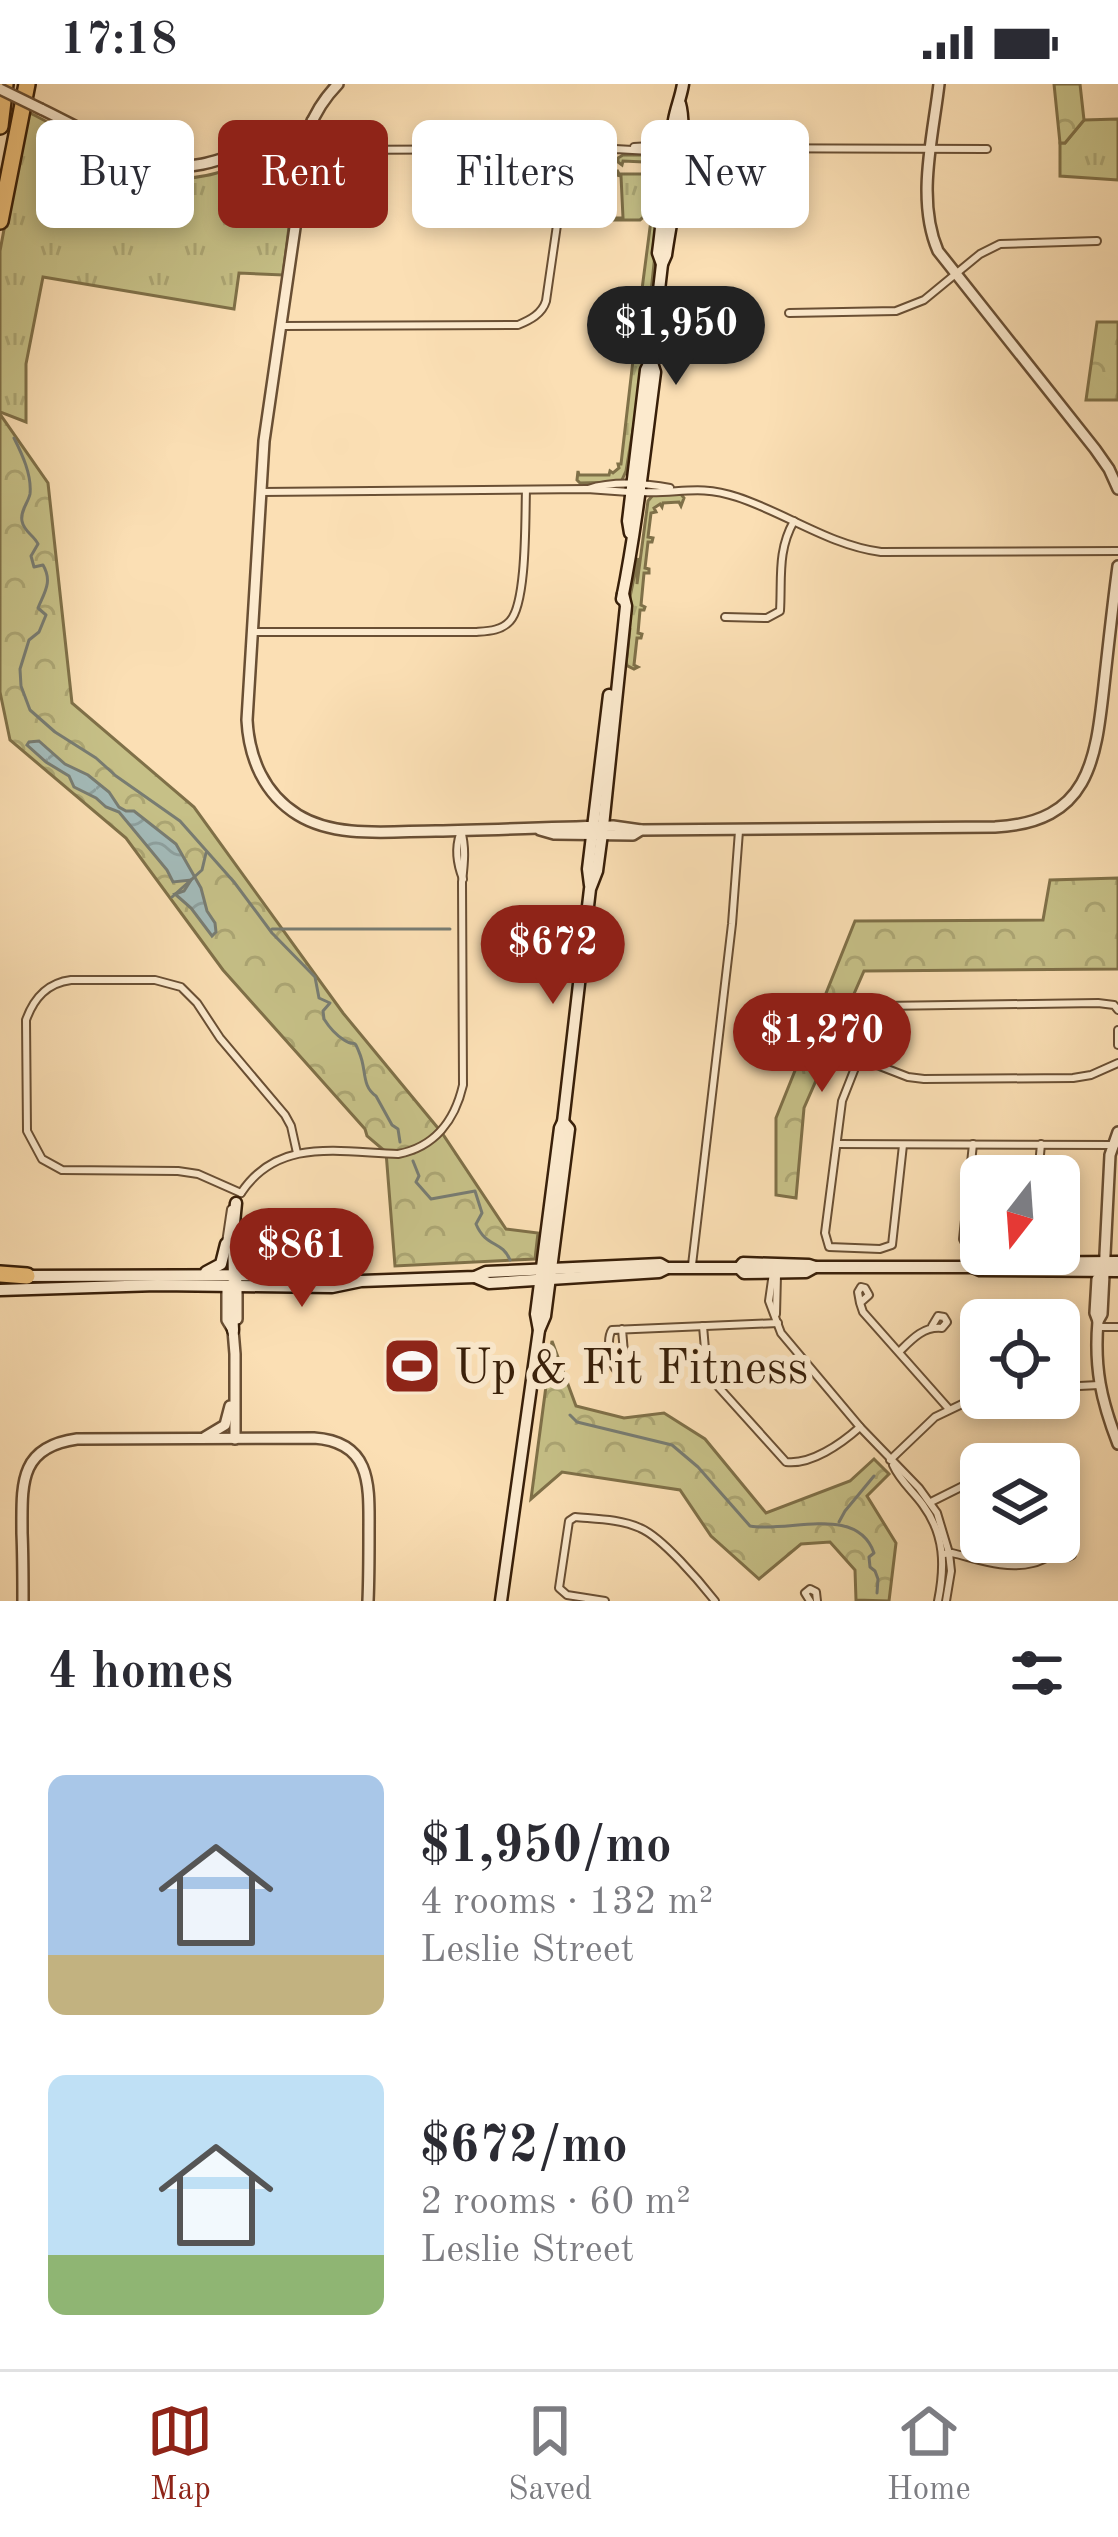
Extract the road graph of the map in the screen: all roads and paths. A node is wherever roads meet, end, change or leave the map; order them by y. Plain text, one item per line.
1 (27, 84) edge
2 (338, 84) edge
3 (682, 84) edge
4 (939, 84) edge
5 (2, 87) edge
6 (313, 120) edge
7 (674, 120) edge
8 (0, 126) edge
9 (809, 148) edge
10 (932, 149) junction
11 (987, 149) dead end
12 (218, 162) edge
13 (0, 221) edge
14 (294, 228) edge
15 (557, 228) edge
16 (662, 228) edge
17 (1097, 241) dead end
18 (955, 274) junction
19 (789, 313) dead end
20 (280, 326) junction
21 (637, 489) junction
22 (1118, 489) edge
23 (526, 490) junction
24 (261, 492) junction
25 (794, 521) junction
26 (1118, 550) edge
27 (1118, 566) edge
28 (724, 616) dead end
29 (253, 632) junction
30 (738, 828) junction
31 (461, 830) junction
32 (598, 830) junction
33 (1118, 1010) edge
34 (1118, 1030) edge
35 (1118, 1045) edge
36 (860, 1058) junction
37 (1118, 1063) edge
38 (1118, 1132) edge
39 (836, 1144) junction
40 (973, 1144) junction
41 (1041, 1144) junction
42 (903, 1145) junction
43 (1115, 1145) edge
44 (298, 1153) junction
45 (972, 1155) edge
46 (1040, 1155) edge
47 (238, 1198) junction
48 (226, 1244) junction
49 (1107, 1267) edge
50 (774, 1268) junction
51 (692, 1269) junction
52 (545, 1273) junction
53 (0, 1276) edge
54 (27, 1276) joint
55 (184, 1276) junction
56 (361, 1281) junction
57 (233, 1282) junction
58 (0, 1290) edge
59 (860, 1303) dead end
60 (777, 1319) junction
61 (1098, 1324) junction
62 (703, 1326) junction
63 (932, 1326) dead end
64 (1118, 1327) edge
65 (233, 1330) joint
66 (622, 1330) junction
67 (900, 1351) junction
68 (235, 1383) junction
69 (1099, 1385) junction
70 (1080, 1386) edge
71 (960, 1403) edge
72 (948, 1408) junction
73 (235, 1411) junction
74 (860, 1427) junction
75 (202, 1438) junction
76 (235, 1438) junction
77 (266, 1438) junction
78 (1118, 1441) edge
79 (891, 1461) junction
80 (960, 1488) edge
81 (927, 1505) junction
82 (946, 1554) junction
83 (960, 1557) edge
84 (993, 1563) edge
85 (1032, 1563) edge
86 (23, 1601) edge
87 (368, 1601) edge
88 (501, 1601) edge
89 (605, 1601) edge
90 (716, 1601) edge
91 (942, 1601) edge

1 - 13 highway
2 - 6 street
3 - 7 main road
4 - 10 street
5 - 8 highway
5 - 12 street, bridge
9 - 10 street
10 - 11 street
10 - 18 street
14 - 20 street
15 - 20 street
16 - 21 main road
17 - 18 street
18 - 19 street
18 - 22 street
20 - 24 street
21 - 23 street
21 - 25 street
21 - 32 main road
23 - 24 street
23 - 29 street
24 - 29 street
25 - 26 street
25 - 28 street
27 - 30 street
29 - 31 street
30 - 32 street
30 - 51 street
31 - 32 street
31 - 44 street
32 - 52 main road
33 - 36 street
34 - 35 street
36 - 37 street
36 - 39 street
38 - 43 street
39 - 42 street
39 - 42 street
40 - 41 street
40 - 42 street
40 - 45 street
41 - 43 street
41 - 46 street
43 - 49 street
44 - 47 street
44 - 47 street
47 - 48 street
47 - 57 main road
48 - 55 main road
48 - 57 street
49 - 50 main road
49 - 61 street
50 - 51 main road
50 - 60 street
51 - 52 main road
52 - 56 main road
52 - 88 main road
53 - 54 highway
54 - 55 main road
55 - 57 main road
56 - 57 main road
56 - 57 main road
57 - 58 main road
57 - 65 main road
59 - 67 street
60 - 62 street
60 - 74 street
61 - 64 street
61 - 69 street
62 - 66 street
62 - 74 street
63 - 67 street
65 - 68 street
66 - 66 street
67 - 72 street
68 - 73 street
68 - 75 street
69 - 70 street
69 - 78 street
71 - 72 street
72 - 79 street
73 - 76 street
73 - 77 street
74 - 79 street
75 - 76 street
75 - 86 street
76 - 77 street
77 - 87 street
79 - 81 street
80 - 81 street
81 - 82 street
82 - 83 street
82 - 91 street
84 - 85 street
89 - 90 street

